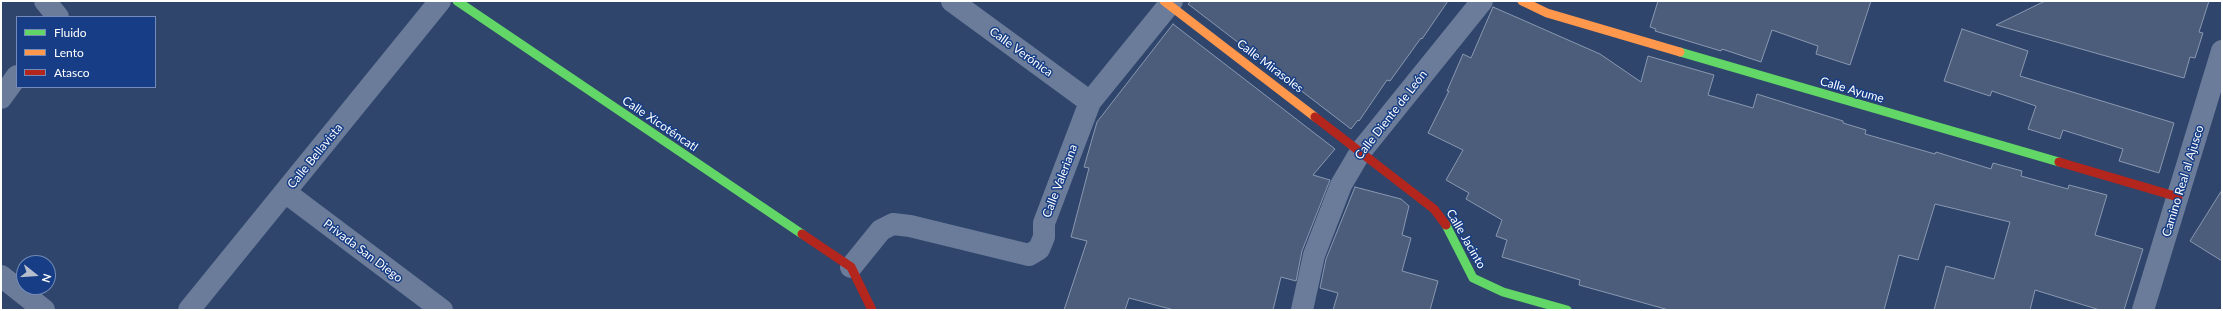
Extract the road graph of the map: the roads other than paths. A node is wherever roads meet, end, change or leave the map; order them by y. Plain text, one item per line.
1 (44, 1) edge
2 (70, 1) edge
3 (440, 1) edge
4 (457, 1) edge
5 (952, 1) edge
6 (1482, 1) edge
7 (1522, 1) edge
8 (1168, 2) edge
9 (57, 16) edge
10 (59, 16) edge
11 (2222, 51) edge
12 (16, 77) edge
13 (1, 98) edge
14 (1090, 102) junction
15 (1361, 151) junction
16 (285, 192) junction
17 (2178, 197) junction
18 (851, 267) junction
19 (1, 276) edge
20 (44, 310) edge
21 (189, 310) edge
22 (442, 310) edge
23 (872, 310) edge
24 (1302, 310) edge
25 (1566, 310) edge
26 (2143, 310) edge

1 - 9 street
2 - 10 street
3 - 16 street, Calle Bellavista
4 - 18 street, Calle Xicoténcatl
5 - 14 street, Calle Verónica
6 - 15 street, Calle Diente de León
7 - 17 street, Calle Ayume
8 - 14 street, Calle Valeriana
8 - 15 street, Calle Mirasoles
11 - 17 street, Camino Real al Ajusco
12 - 13 street
14 - 18 street, Calle Valeriana
15 - 24 street, Calle Diente de León
15 - 25 street, Calle Jacinto
16 - 21 street, Calle Bellavista
16 - 22 street, Privada San Diego
17 - 26 street, Camino Real al Ajusco
18 - 23 street
19 - 20 street

